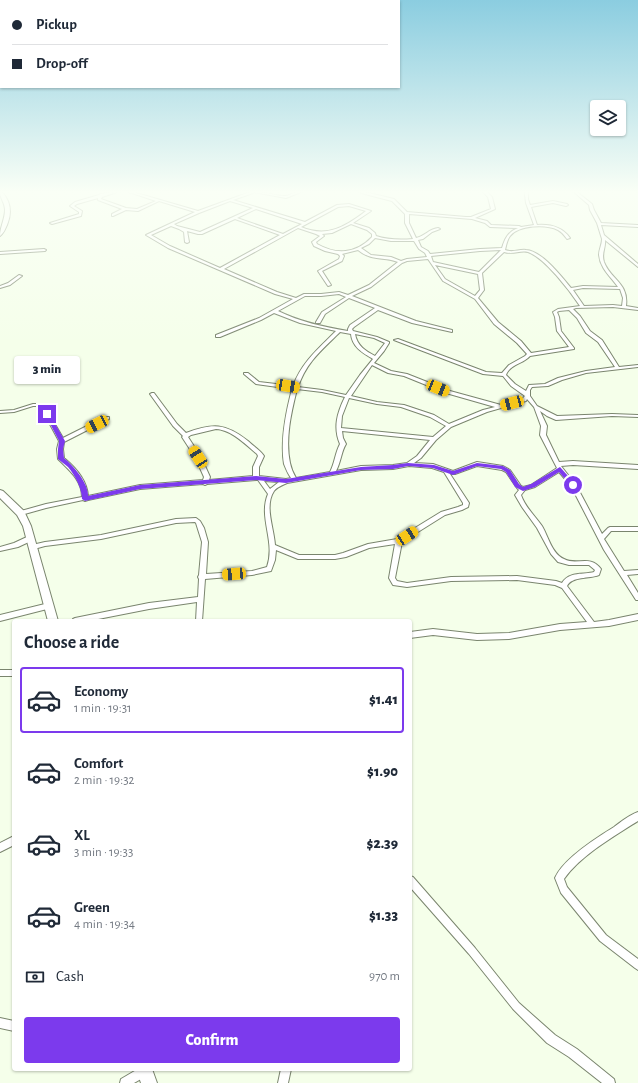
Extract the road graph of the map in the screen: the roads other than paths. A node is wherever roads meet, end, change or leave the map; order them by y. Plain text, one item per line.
1 (160, 243) edge
2 (268, 243) edge
3 (314, 243) edge
4 (368, 243) edge
5 (417, 243) edge
6 (506, 243) edge
7 (604, 243) edge
8 (611, 243) edge
9 (358, 248) junction
10 (44, 250) dead end
11 (504, 250) junction
12 (0, 253) edge
13 (339, 253) junction
14 (429, 257) junction
15 (401, 262) junction
16 (432, 263) junction
17 (638, 266) edge
18 (221, 268) junction
19 (480, 273) junction
20 (20, 276) dead end
21 (329, 285) dead end
22 (0, 287) edge
23 (621, 288) junction
24 (570, 289) junction
25 (350, 296) junction
26 (476, 298) junction
27 (296, 299) junction
28 (583, 307) junction
29 (624, 307) junction
30 (378, 308) junction
31 (570, 309) junction
32 (638, 309) edge
33 (274, 311) junction
34 (318, 322) dead end
35 (339, 331) junction
36 (450, 331) dead end
37 (352, 333) junction
38 (218, 336) dead end
39 (396, 340) dead end
40 (529, 355) junction
41 (375, 358) junction
42 (371, 363) junction
43 (638, 366) edge
44 (618, 369) junction
45 (246, 374) dead end
46 (504, 375) junction
47 (296, 387) junction
48 (152, 394) dead end
49 (348, 396) junction
50 (528, 396) junction
51 (500, 406) junction
52 (536, 407) junction
53 (0, 412) edge
54 (638, 416) edge
55 (107, 418) dead end
56 (556, 418) junction
57 (449, 426) junction
58 (544, 426) junction
59 (339, 429) junction
60 (186, 436) junction
61 (434, 439) junction
62 (62, 441) junction
63 (408, 464) junction
64 (559, 466) junction
65 (638, 467) edge
66 (446, 472) junction
67 (332, 473) junction
68 (258, 478) junction
69 (294, 480) junction
70 (286, 481) junction
71 (205, 482) junction
72 (523, 489) junction
73 (0, 493) edge
74 (270, 493) junction
75 (85, 499) junction
76 (21, 513) junction
77 (638, 529) edge
78 (31, 538) junction
79 (601, 538) junction
80 (399, 541) junction
81 (274, 546) junction
82 (34, 547) junction
83 (0, 548) edge
84 (638, 572) edge
85 (622, 573) junction
86 (202, 576) junction
87 (564, 586) junction
88 (638, 598) edge
89 (200, 599) junction
90 (49, 606) junction
91 (638, 617) edge
92 (0, 618) edge
93 (52, 619) edge
94 (85, 619) edge
95 (199, 619) edge
96 (592, 624) junction
97 (412, 635) edge
98 (0, 673) edge
99 (12, 673) edge
100 (638, 816) edge
101 (12, 841) edge
102 (0, 848) edge
103 (412, 882) edge
104 (638, 965) edge
105 (0, 1023) edge
106 (12, 1026) edge
107 (286, 1071) edge
108 (145, 1074) edge
109 (125, 1083) edge
110 (283, 1083) edge
111 (610, 1083) edge

1 - 18 street
2 - 18 street
3 - 13 street
4 - 9 street
5 - 14 street
6 - 11 street
7 - 23 street
8 - 17 street
9 - 13 street
9 - 15 street
10 - 12 street
11 - 14 street
11 - 19 street
11 - 24 street
13 - 21 street
14 - 15 street
14 - 16 street
15 - 25 street
16 - 19 street
16 - 26 street
18 - 27 street
19 - 26 street
20 - 22 street
23 - 24 street
23 - 29 street
24 - 28 street
25 - 27 street
25 - 30 street
25 - 34 street
26 - 40 street
27 - 33 street
28 - 29 street
28 - 31 street
29 - 32 street
30 - 36 street
30 - 37 street
31 - 40 street
31 - 44 street
33 - 35 street
33 - 38 street
35 - 37 street
35 - 47 street
37 - 41 street
37 - 41 street
39 - 46 street
40 - 46 street
41 - 42 street
42 - 49 street
42 - 51 street
43 - 44 street
44 - 50 street
45 - 47 street
46 - 50 street
47 - 49 street
47 - 69 street
48 - 60 street
49 - 57 street
49 - 59 street
50 - 51 street
50 - 52 street
51 - 57 street
52 - 56 street
52 - 58 street
53 - 62 street
54 - 56 street
55 - 62 street
56 - 58 street
57 - 61 street
58 - 64 street
59 - 61 street
59 - 67 street
60 - 68 street
60 - 71 street
61 - 63 street
62 - 75 street
63 - 66 street
63 - 67 street
64 - 65 street
64 - 72 street
64 - 79 street
66 - 72 street
66 - 80 street
67 - 69 street
68 - 70 street
68 - 71 street
68 - 74 street
69 - 70 street
70 - 74 street
71 - 75 street
72 - 87 street
73 - 76 main road
74 - 81 street
75 - 76 street
76 - 78 main road
77 - 79 street
78 - 82 main road
78 - 83 street
79 - 85 street
80 - 81 street
80 - 87 street
81 - 86 street
82 - 86 street
82 - 90 main road
84 - 85 street
85 - 88 street
86 - 89 street
87 - 96 street
89 - 94 street
89 - 95 street
90 - 92 street
90 - 93 main road
91 - 96 street
96 - 97 street
98 - 99 street
100 - 104 street
101 - 102 street
103 - 111 street
105 - 106 street
107 - 110 street
108 - 109 street

